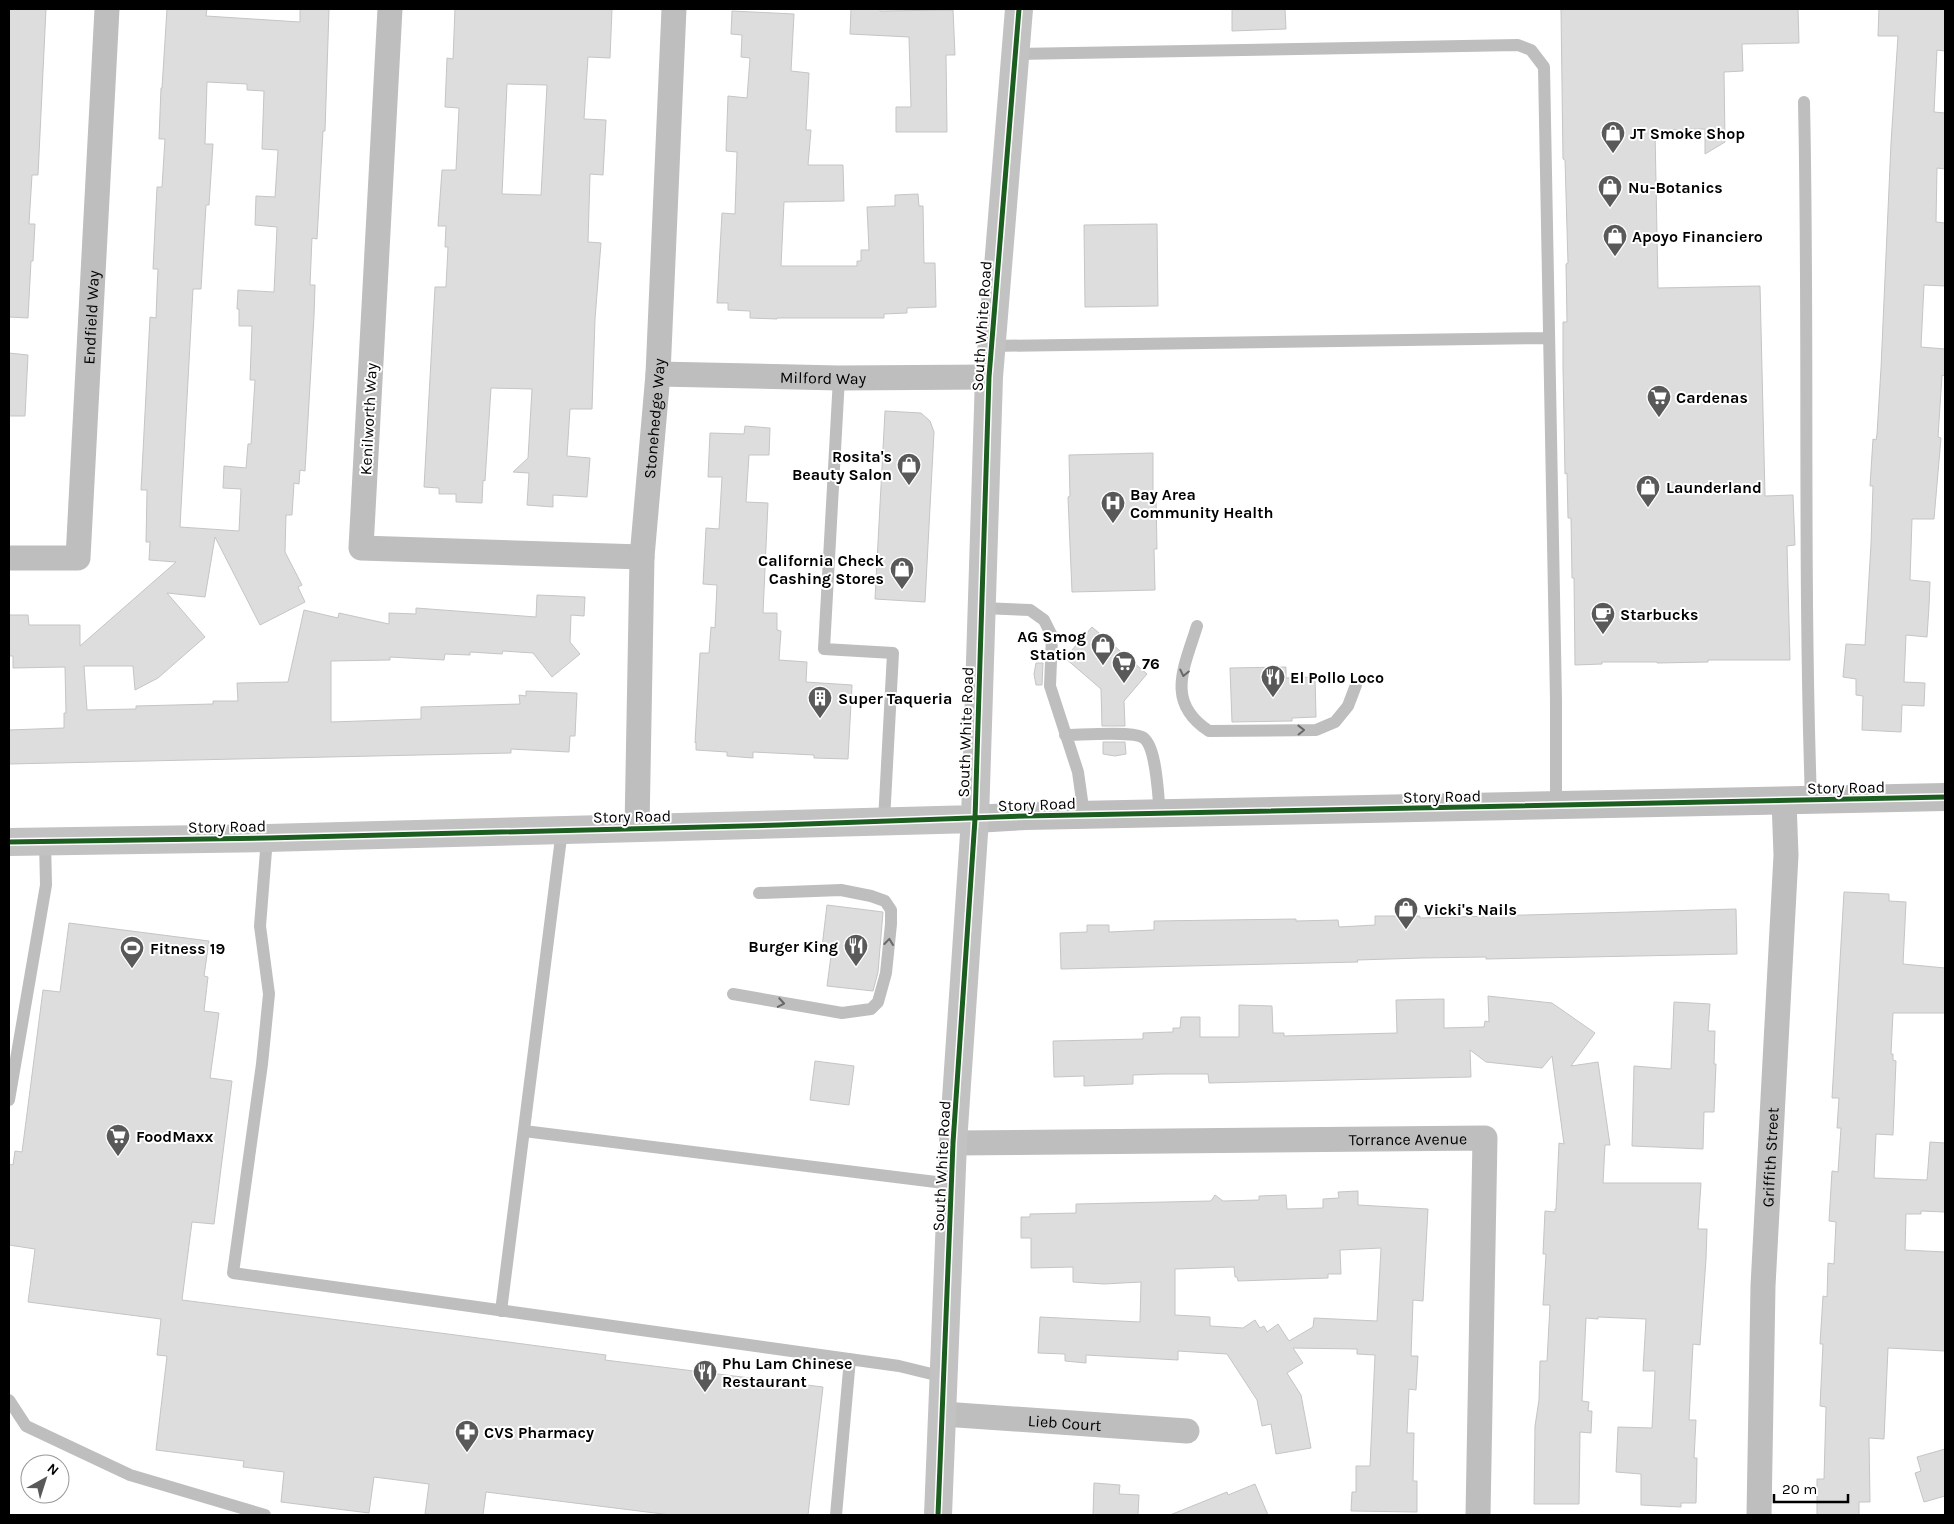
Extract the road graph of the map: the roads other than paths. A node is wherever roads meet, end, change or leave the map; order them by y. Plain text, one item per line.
1 (107, 9) edge
2 (390, 9) edge
3 (674, 9) edge
4 (1019, 9) edge
5 (1015, 54) junction
6 (1804, 102) dead end
7 (1549, 338) junction
8 (991, 346) junction
9 (658, 374) junction
10 (989, 377) junction
11 (839, 378) junction
12 (642, 557) junction
13 (9, 558) edge
14 (982, 608) junction
15 (1197, 626) dead end
16 (1356, 685) dead end
17 (1065, 734) junction
18 (1945, 797) edge
19 (1811, 800) junction
20 (1784, 801) junction
21 (1556, 806) junction
22 (1160, 814) junction
23 (1084, 815) junction
24 (976, 819) junction
25 (884, 821) junction
26 (637, 828) junction
27 (562, 830) junction
28 (267, 838) junction
29 (45, 841) junction
30 (10, 846) edge
31 (759, 893) dead end
32 (733, 994) dead end
33 (9, 1100) edge
34 (524, 1131) junction
35 (953, 1143) junction
36 (952, 1184) junction
37 (501, 1311) junction
38 (850, 1359) junction
39 (944, 1377) junction
40 (9, 1400) edge
41 (943, 1414) junction
42 (1186, 1431) dead end
43 (265, 1515) edge
44 (836, 1515) edge
45 (938, 1515) edge
46 (1478, 1515) edge
47 (1759, 1515) edge

1 - 13 street, Endfield Way
2 - 12 street, Kenilworth Way
3 - 9 street, Stonehedge Way
4 - 5 main road, South White Road
5 - 7 lane
5 - 8 main road, South White Road
6 - 19 lane
7 - 8 lane
7 - 21 lane
8 - 10 main road, South White Road
9 - 11 street, Milford Way
9 - 12 street, Stonehedge Way
10 - 11 street, Milford Way
10 - 14 main road, South White Road
11 - 25 lane
12 - 26 street, Stonehedge Way
14 - 17 lane
14 - 24 main road, South White Road
15 -> 16 lane
17 - 22 lane
17 - 23 lane
18 - 19 street, Story Road
19 - 20 street, Story Road
20 - 21 street, Story Road
20 - 47 street, Griffith Street
21 - 22 street, Story Road
22 - 23 street, Story Road
23 - 24 street, Story Road
24 - 25 main road, Story Road
24 - 35 main road, South White Road
25 - 26 main road, Story Road
26 - 27 main road, Story Road
27 - 28 main road, Story Road
27 - 34 lane
28 - 29 main road, Story Road
28 - 37 lane
29 - 30 main road, Story Road
29 - 33 lane
32 -> 31 lane
34 - 36 lane
34 - 37 lane
35 - 36 main road, South White Road
35 - 46 street, Torrance Avenue
36 - 39 main road, South White Road
37 - 38 lane
38 - 39 lane
38 - 44 lane
39 - 41 main road, South White Road
40 - 43 lane
41 - 42 street, Lieb Court
41 - 45 main road, South White Road

